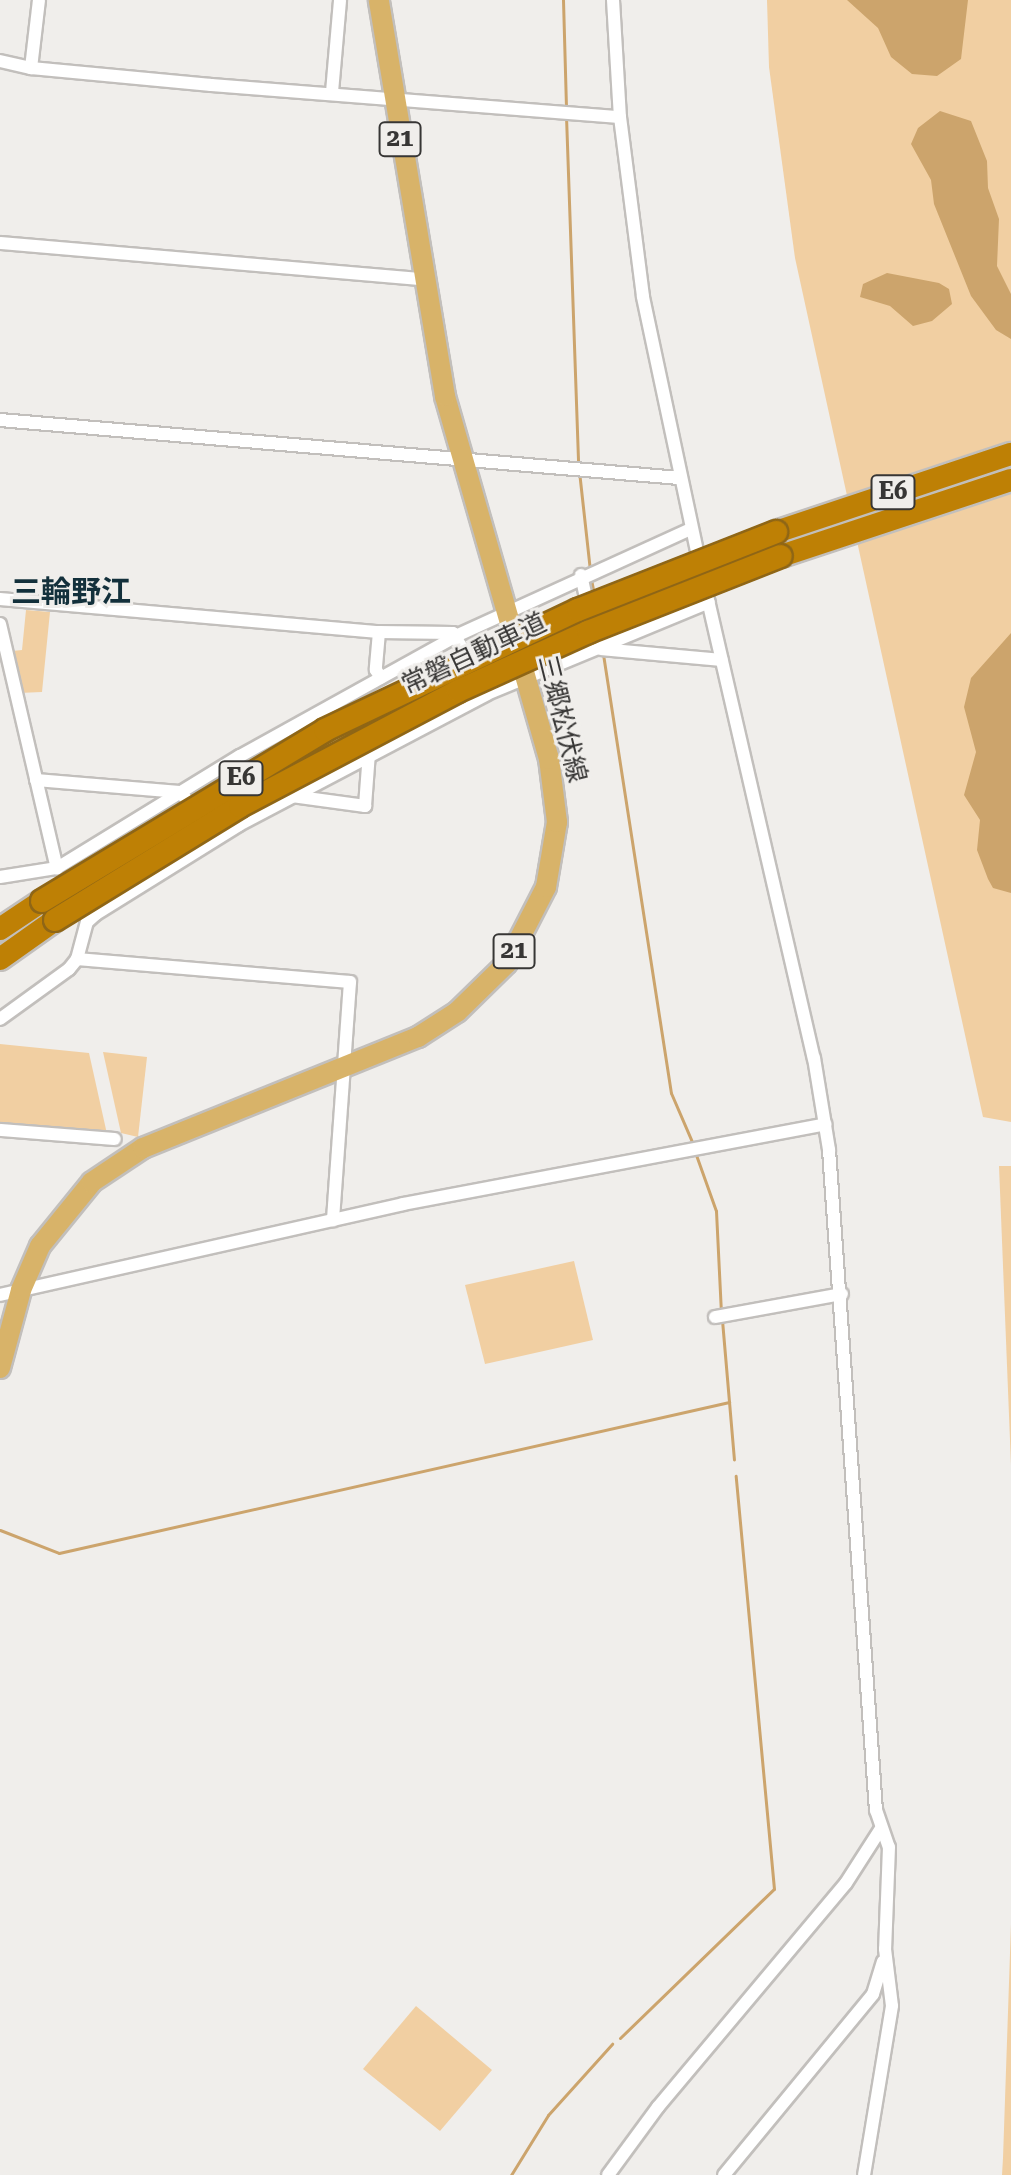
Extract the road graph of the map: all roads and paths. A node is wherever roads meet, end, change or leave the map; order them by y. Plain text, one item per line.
1 (39, 0) edge
2 (340, 0) edge
3 (379, 0) edge
4 (613, 0) edge
5 (0, 61) edge
6 (31, 68) junction
7 (332, 92) junction
8 (395, 99) junction
9 (620, 117) junction
10 (0, 243) edge
11 (422, 279) junction
12 (0, 420) edge
13 (1011, 454) edge
14 (459, 458) junction
15 (679, 478) junction
16 (1011, 480) edge
17 (691, 529) junction
18 (588, 572) junction
19 (0, 599) edge
20 (709, 602) junction
21 (504, 613) junction
22 (0, 624) edge
23 (379, 632) junction
24 (458, 635) junction
25 (601, 648) junction
26 (722, 660) junction
27 (526, 676) junction
28 (381, 678) junction
29 (353, 693) junction
30 (487, 694) junction
31 (374, 750) junction
32 (36, 780) junction
33 (180, 792) junction
34 (292, 796) junction
35 (216, 839) junction
36 (61, 866) junction
37 (0, 877) edge
38 (96, 914) junction
39 (0, 929) edge
40 (0, 959) edge
41 (77, 959) junction
42 (0, 1019) edge
43 (341, 1067) junction
44 (825, 1124) junction
45 (0, 1130) edge
46 (115, 1139) dead end
47 (333, 1220) junction
48 (21, 1290) junction
49 (842, 1294) junction
50 (0, 1295) edge
51 (715, 1317) dead end
52 (0, 1368) edge
53 (880, 1830) junction
54 (885, 1949) junction
55 (608, 2175) edge
56 (724, 2175) edge
57 (864, 2175) edge

1 - 6 street
2 - 7 street
3 - 8 main road, 三郷松伏線 / 21
4 - 9 street
5 - 6 street
6 - 7 street
7 - 8 street
8 - 9 street
8 - 11 main road, 三郷松伏線 / 21
9 - 15 street
10 - 11 street
11 - 14 main road, 三郷松伏線 / 21
12 - 14 street
13 - 39 highway, 常磐自動車道 / E6, bridge
14 - 15 street
14 - 21 main road, 三郷松伏線 / 21
15 - 17 street
16 - 40 highway, 常磐自動車道 / E6, bridge
17 - 18 street
17 - 20 street
18 - 21 street
18 - 25 street
19 - 23 street
20 - 25 street
20 - 26 street
21 - 24 street
21 - 27 main road, 三郷松伏線 / 21
22 - 32 street
23 - 24 street
23 - 28 street
24 - 28 street
24 - 30 street
25 - 26 street
25 - 27 street
26 - 44 street
27 - 30 street
27 - 43 main road, 三郷松伏線 / 21
28 - 29 street
29 - 31 street
29 - 33 street
30 - 31 street
31 - 34 street
31 - 34 street
32 - 33 street
32 - 36 street
33 - 35 street
33 - 36 street
34 - 35 street
35 - 38 street
36 - 37 street
36 - 38 street
38 - 41 street
41 - 42 street
41 - 43 street
43 - 47 street
43 - 48 main road, 三郷松伏線 / 21
44 - 47 street
44 - 49 street
45 - 46 street
47 - 48 street
48 - 50 street
48 - 52 main road, 三郷松伏線 / 21
49 - 51 street
49 - 53 street
53 - 54 street
53 - 55 street
54 - 56 street
54 - 57 street

